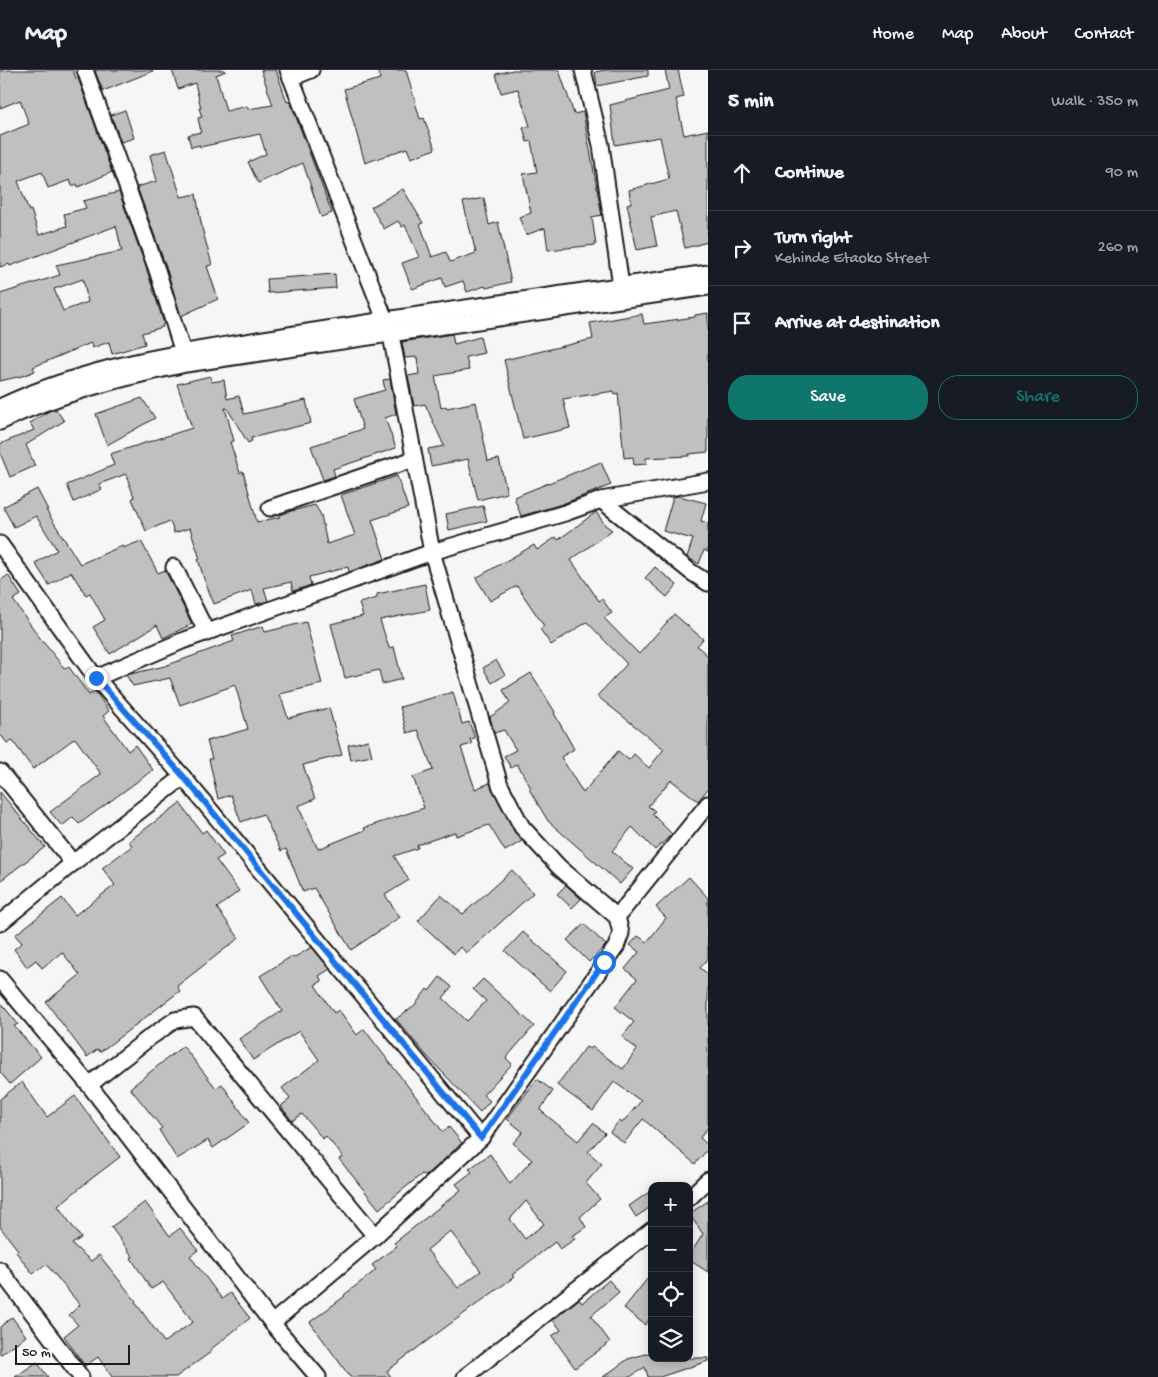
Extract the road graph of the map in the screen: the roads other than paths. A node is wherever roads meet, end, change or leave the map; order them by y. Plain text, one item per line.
1 (85, 70) edge
2 (310, 70) edge
3 (583, 70) edge
4 (289, 74) edge
5 (708, 273) edge
6 (708, 287) edge
7 (621, 293) junction
8 (385, 320) junction
9 (391, 335) junction
10 (185, 358) junction
11 (0, 407) edge
12 (0, 422) edge
13 (414, 459) junction
14 (708, 481) edge
15 (601, 500) junction
16 (270, 508) dead end
17 (0, 544) edge
18 (432, 552) junction
19 (174, 567) dead end
20 (708, 583) edge
21 (207, 632) junction
22 (96, 678) junction
23 (0, 772) edge
24 (184, 777) junction
25 (708, 804) edge
26 (73, 863) junction
27 (618, 917) junction
28 (0, 923) edge
29 (0, 979) edge
30 (90, 1085) junction
31 (481, 1138) junction
32 (708, 1180) edge
33 (693, 1194) edge
34 (648, 1233) edge
35 (375, 1236) junction
36 (0, 1270) edge
37 (272, 1323) junction
38 (81, 1377) edge
39 (318, 1377) edge
40 (465, 1377) edge

1 - 10 street
2 - 4 street
3 - 7 street
4 - 8 street
5 - 7 street
6 - 7 street
7 - 8 street
7 - 9 street
8 - 9 street
8 - 10 street
9 - 10 street
9 - 13 street
10 - 11 street
10 - 12 street
13 - 16 street
13 - 18 street
14 - 15 street
15 - 18 street
15 - 20 street
17 - 22 street
18 - 21 street
18 - 27 street
19 - 21 street
21 - 22 street
22 - 24 street
23 - 26 street
24 - 26 street
24 - 31 street
25 - 27 street
26 - 28 street
27 - 31 street
29 - 30 street
30 - 35 street
30 - 37 street
31 - 35 street
32 - 33 street
34 - 40 street
35 - 37 street
36 - 38 street
37 - 39 street

